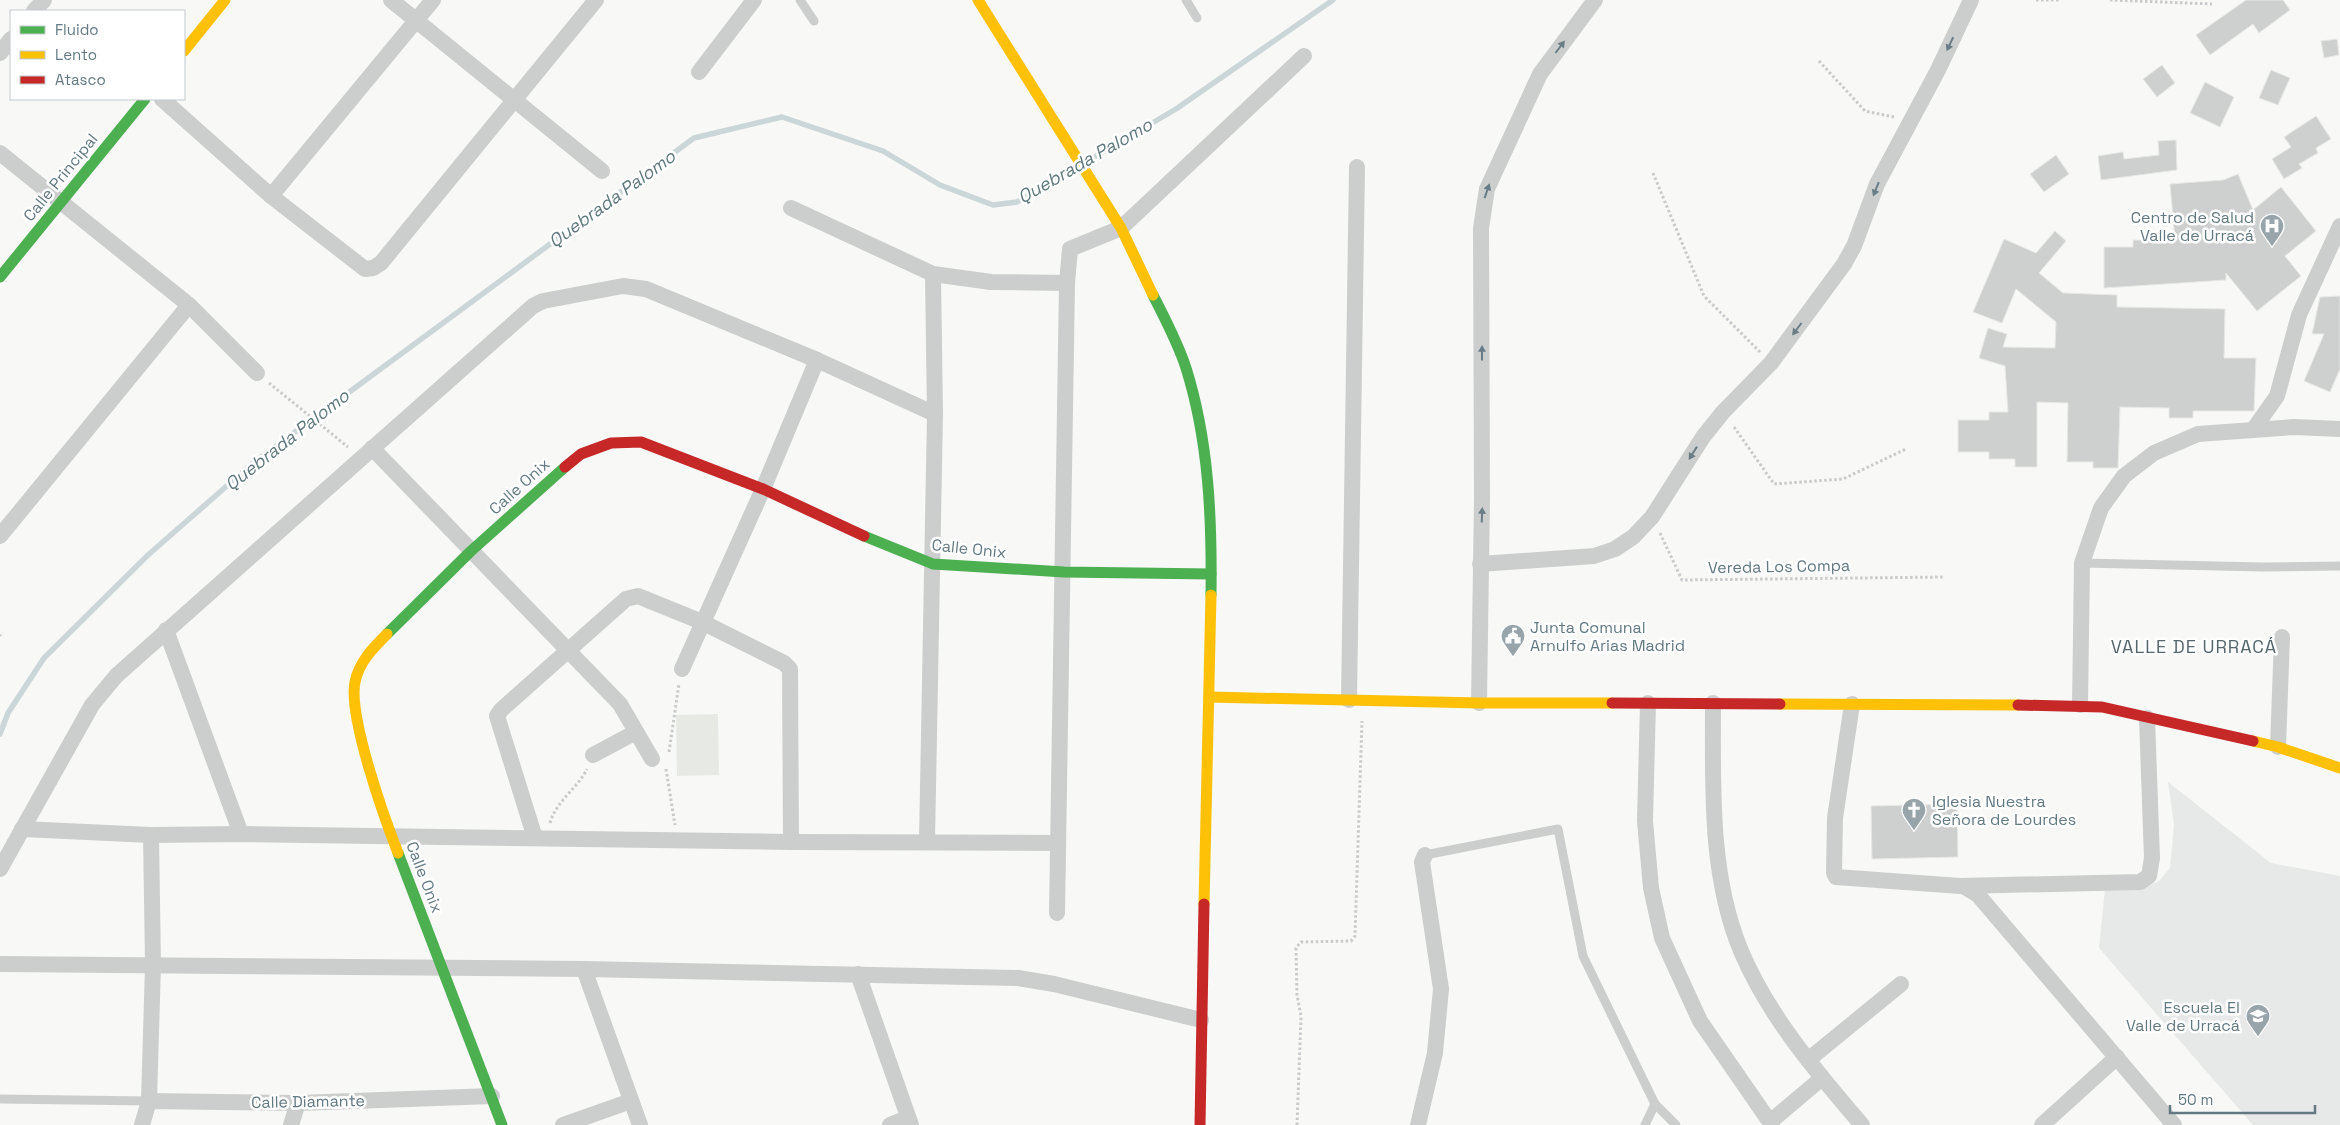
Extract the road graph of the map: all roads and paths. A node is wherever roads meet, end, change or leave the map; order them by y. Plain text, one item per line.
1 (44, 0) edge
2 (225, 0) edge
3 (391, 0) edge
4 (433, 0) edge
5 (596, 0) edge
6 (754, 0) edge
7 (800, 0) edge
8 (978, 0) edge
9 (1186, 0) edge
10 (1595, 0) edge
11 (1971, 0) edge
12 (2036, 0) edge
13 (2061, 0) edge
14 (2110, 0) edge
15 (2212, 4) dead end
16 (35, 10) edge
17 (1197, 18) dead end
18 (814, 21) dead end
19 (416, 22) junction
20 (10, 40) edge
21 (185, 50) edge
22 (0, 53) edge
23 (1304, 56) dead end
24 (1819, 62) dead end
25 (699, 72) dead end
26 (144, 100) edge
27 (163, 100) edge
28 (515, 100) junction
29 (1911, 121) junction
30 (0, 153) edge
31 (1356, 167) dead end
32 (602, 171) dead end
33 (1653, 173) dead end
34 (271, 196) junction
35 (60, 202) junction
36 (791, 208) dead end
37 (2340, 226) edge
38 (1121, 228) junction
39 (933, 274) junction
40 (0, 277) edge
41 (1067, 283) junction
42 (189, 305) junction
43 (817, 360) junction
44 (1771, 363) junction
45 (257, 373) joint
46 (1723, 412) junction
47 (935, 414) junction
48 (2340, 429) edge
49 (2253, 430) junction
50 (1906, 449) dead end
51 (366, 453) junction
52 (763, 489) junction
53 (1652, 517) junction
54 (0, 536) edge
55 (471, 551) junction
56 (2082, 563) junction
57 (933, 564) junction
58 (1480, 564) junction
59 (2340, 566) edge
60 (1064, 572) junction
61 (1211, 574) junction
62 (1945, 577) dead end
63 (702, 622) junction
64 (166, 630) junction
65 (2282, 637) dead end
66 (567, 652) junction
67 (682, 669) joint
68 (1209, 697) junction
69 (1356, 700) junction
70 (1479, 703) junction
71 (1648, 703) junction
72 (1712, 703) junction
73 (1852, 704) junction
74 (2080, 705) junction
75 (2147, 718) junction
76 (636, 732) junction
77 (2278, 747) junction
78 (593, 755) joint
79 (660, 758) junction
80 (2340, 768) edge
81 (22, 829) junction
82 (241, 834) junction
83 (151, 835) junction
84 (392, 835) junction
85 (540, 838) junction
86 (677, 840) junction
87 (927, 841) junction
88 (791, 842) junction
89 (1058, 843) junction
90 (1425, 855) joint
91 (0, 869) edge
92 (1960, 886) junction
93 (1057, 913) dead end
94 (0, 964) edge
95 (152, 965) junction
96 (442, 967) junction
97 (584, 969) junction
98 (858, 974) junction
99 (1902, 984) dead end
100 (1201, 1020) junction
101 (2117, 1058) junction
102 (1808, 1060) junction
103 (1822, 1078) junction
104 (492, 1096) junction
105 (0, 1099) edge
106 (631, 1100) junction
107 (149, 1101) junction
108 (298, 1103) junction
109 (1655, 1104) junction
110 (910, 1121) edge
111 (1771, 1124) edge
112 (142, 1125) edge
113 (291, 1125) edge
114 (502, 1125) edge
115 (563, 1125) edge
116 (640, 1125) edge
117 (890, 1125) edge
118 (1200, 1125) edge
119 (1297, 1125) edge
120 (1418, 1125) edge
121 (1645, 1125) edge
122 (1676, 1125) edge
123 (1862, 1125) edge
124 (2042, 1125) edge
125 (2174, 1125) edge

1 - 16 street
2 - 21 street
3 - 19 street
4 - 19 street
5 - 28 street
6 - 25 street
7 - 18 lane
8 - 38 street
9 - 17 lane
58 -> 10 street
11 -> 29 street
12 - 13 path
14 - 15 path
19 - 28 street
19 - 34 street
20 - 22 street
23 - 38 street
24 - 29 path
26 - 35 street, Calle Principal
27 - 34 street
28 - 32 street
28 - 34 street
29 -> 44 street
30 - 35 street
31 - 69 street
33 - 44 path
35 - 40 street, Calle Principal
35 - 42 street
36 - 39 street
37 - 49 street
38 - 41 street
38 - 61 street
39 - 41 street
39 - 47 street
41 - 60 street
42 - 45 street
42 - 54 street
43 - 47 street
43 - 51 street
43 - 52 street
44 - 46 street
45 - 51 path
46 - 50 path
46 -> 53 street
47 - 57 street
48 - 49 street
49 - 56 street
51 - 55 street
51 - 64 street
52 - 55 street, Calle Onix
52 - 57 street, Calle Onix
52 - 63 street
53 - 58 street
53 - 62 path, Vereda Los Compa
55 - 66 street
55 - 84 street, Calle Onix
56 - 59 lane
56 - 74 street
57 - 60 street, Calle Onix
57 - 87 street
58 - 70 street
60 - 61 street, Calle Onix
60 - 89 street
61 - 68 street
63 - 66 street
63 - 67 street
63 - 88 street
64 - 81 street
64 - 82 street
65 - 77 street
66 - 76 street
66 - 85 street
67 - 79 path
68 - 69 street
68 - 100 street
69 - 70 street
69 - 119 path
70 - 71 street
71 - 72 street
71 - 111 street
72 - 73 street
72 - 102 street
73 - 74 street
73 - 92 street
74 - 75 street
75 - 77 street
75 - 92 street
76 - 78 street
76 - 79 street
77 - 80 street
78 - 85 path
79 - 86 path
81 - 83 street
81 - 91 street
82 - 83 street
82 - 84 street
83 - 95 street
84 - 85 street
84 - 96 street, Calle Onix
85 - 86 street
86 - 88 street
87 - 88 street
87 - 89 street
89 - 93 street
90 - 109 lane
90 - 120 street
92 - 101 street
94 - 95 street
95 - 96 street
95 - 107 street
96 - 97 street
96 - 104 street, Calle Onix
97 - 98 street
97 - 106 street
98 - 100 street
98 - 110 street
99 - 102 street
100 - 118 street
101 - 124 street
101 - 125 street
102 - 103 street
103 - 111 street
103 - 123 street
104 - 108 street, Calle Diamante
104 - 114 street, Calle Onix
105 - 107 lane
106 - 115 street
106 - 116 street
107 - 108 street, Calle Diamante
107 - 112 street
108 - 113 street
109 - 121 lane
109 - 122 lane
110 - 117 street

